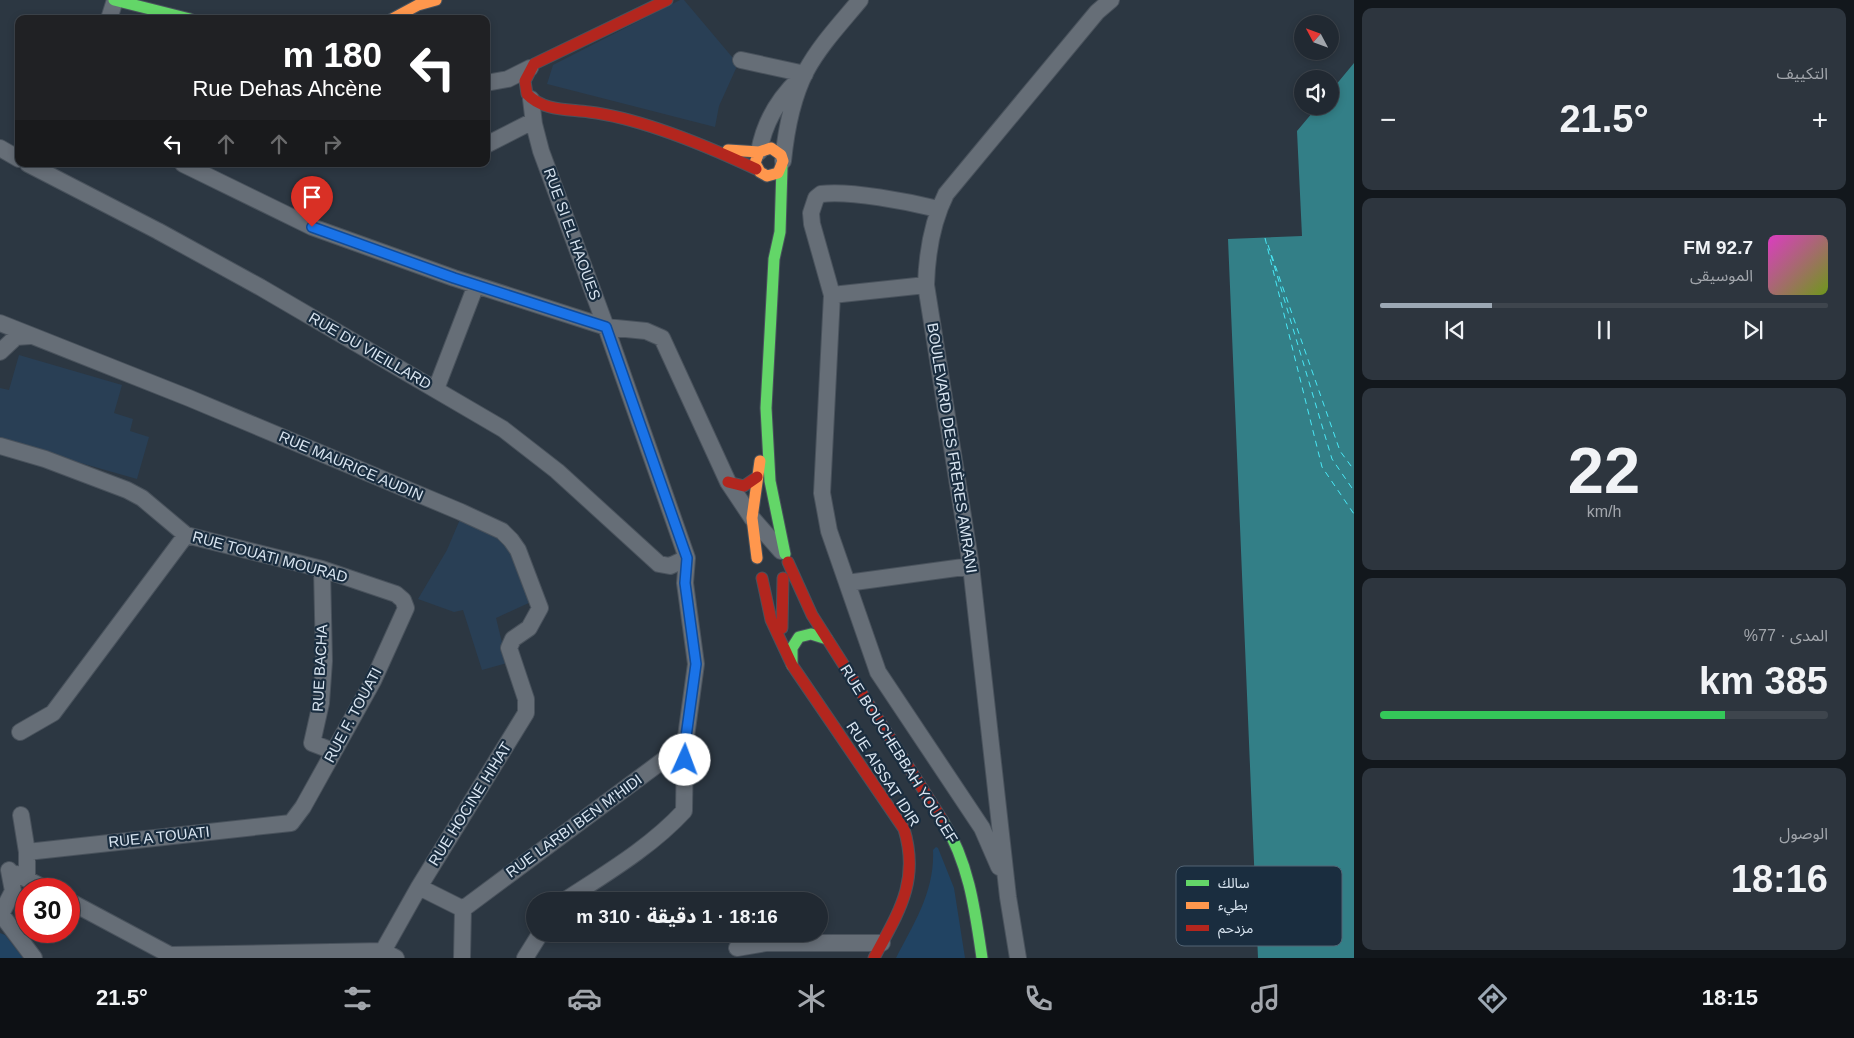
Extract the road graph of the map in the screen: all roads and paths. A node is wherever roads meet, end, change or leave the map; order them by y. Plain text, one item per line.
1 (115, 0) edge
2 (436, 0) edge
3 (667, 0) edge
4 (860, 0) edge
5 (1111, 0) edge
6 (110, 15) edge
7 (174, 15) edge
8 (399, 15) edge
9 (741, 60) dead end
10 (530, 68) junction
11 (805, 74) junction
12 (490, 83) edge
13 (531, 99) junction
14 (533, 120) junction
15 (765, 127) junction
16 (490, 142) edge
17 (0, 148) edge
18 (725, 150) junction
19 (759, 152) junction
20 (15, 157) edge
21 (782, 164) junction
22 (34, 167) edge
23 (189, 167) edge
24 (759, 172) junction
25 (768, 186) dead end
26 (938, 209) junction
27 (768, 231) dead end
28 (774, 258) junction
29 (476, 285) junction
30 (926, 285) junction
31 (832, 295) junction
32 (0, 323) edge
33 (606, 327) junction
34 (30, 336) junction
35 (0, 352) edge
36 (436, 389) junction
37 (765, 438) junction
38 (0, 446) edge
39 (757, 477) junction
40 (728, 482) junction
41 (752, 518) junction
42 (186, 535) junction
43 (785, 556) junction
44 (687, 558) junction
45 (757, 558) junction
46 (971, 566) junction
47 (322, 570) junction
48 (783, 578) junction
49 (764, 580) junction
50 (847, 583) junction
51 (781, 593) junction
52 (406, 604) joint
53 (812, 615) junction
54 (827, 639) junction
55 (782, 644) junction
56 (792, 665) junction
57 (521, 722) joint
58 (20, 732) dead end
59 (685, 744) junction
60 (333, 751) junction
61 (20, 815) dead end
62 (291, 822) joint
63 (27, 852) junction
64 (4, 869) edge
65 (27, 878) joint
66 (419, 887) junction
67 (577, 892) edge
68 (1008, 897) junction
69 (80, 908) edge
70 (463, 908) junction
71 (535, 942) edge
72 (882, 943) junction
73 (736, 948) dead end
74 (390, 954) edge
75 (159, 955) edge
76 (34, 958) edge
77 (462, 958) edge
78 (525, 958) edge
79 (874, 958) edge
80 (982, 958) edge
81 (1018, 958) edge

1 - 6 street
1 - 7 main road
2 - 8 main road
3 - 10 main road
4 - 11 street, RUE BOUCHEBBAH YOUCEF
5 - 26 street, BOULEVARD DES FRÈRES AMRANI
9 - 11 street
10 - 12 street
10 - 13 main road
11 - 15 street, RUE BOUCHEBBAH YOUCEF
11 - 21 street, RUE BOUCHEBBAH YOUCEF
13 - 14 street, RUE SI EL HAOUES
13 - 18 main road
14 - 16 street
14 - 33 street, RUE SI EL HAOUES
15 - 18 street, RUE BOUCHEBBAH YOUCEF
15 - 19 street, RUE BOUCHEBBAH YOUCEF
17 - 20 street
18 - 19 main road
18 - 24 main road
19 - 21 main road
19 - 24 main road
21 - 24 main road
21 - 28 main road, RUE BOUCHEBBAH YOUCEF
22 - 36 street, RUE DU VIEILLARD
23 - 29 street
24 - 25 main road
26 - 30 street, BOULEVARD DES FRÈRES AMRANI
26 - 31 street
27 - 28 main road, RUE BOUCHEBBAH YOUCEF
28 - 37 main road, RUE BOUCHEBBAH YOUCEF
29 - 33 street
29 - 36 street
30 - 31 street
30 - 46 street, BOULEVARD DES FRÈRES AMRANI
31 - 50 street
32 - 34 street
33 - 40 street
33 - 44 street, RUE SI EL HAOUES
34 - 35 street
34 - 57 street, RUE MAURICE AUDIN
36 - 44 street, RUE DU VIEILLARD
37 - 39 main road, RUE BOUCHEBBAH YOUCEF
37 - 43 main road, RUE BOUCHEBBAH YOUCEF
38 - 42 street, RUE TOUATI MOURAD
39 - 40 main road
39 - 41 main road, RUE BOUCHEBBAH YOUCEF
40 - 41 street
41 - 43 street, RUE BOUCHEBBAH YOUCEF
41 - 45 main road, RUE BOUCHEBBAH YOUCEF
42 - 47 street, RUE TOUATI MOURAD
42 - 58 street
43 - 45 main road
43 - 48 main road
43 - 53 main road, RUE BOUCHEBBAH YOUCEF
44 - 59 street, RUE SI EL HAOUES
45 - 49 main road
46 - 50 street
46 - 68 street, BOULEVARD DES FRÈRES AMRANI
47 - 52 street, RUE TOUATI MOURAD
47 - 60 street, RUE BACHA
48 - 49 main road
48 - 51 main road, RUE AISSAT IDIR
49 - 51 main road, RUE BOUCHEBBAH YOUCEF
49 - 55 main road, RUE AISSAT IDIR
50 - 68 street
51 - 53 main road, RUE BOUCHEBBAH YOUCEF
51 - 55 main road, RUE AISSAT IDIR
52 - 60 street, RUE F. TOUATI
53 - 54 main road, RUE BOUCHEBBAH YOUCEF
54 - 56 main road
54 - 80 main road, RUE BOUCHEBBAH YOUCEF
55 - 56 main road, RUE AISSAT IDIR
56 - 72 main road, RUE AISSAT IDIR
57 - 66 street, RUE HOCINE HIHAT
59 - 67 street, RUE SI EL HAOUES
59 - 70 street, RUE LARBI BEN M'HIDI
60 - 62 street, RUE F. TOUATI
61 - 63 street
62 - 63 street, RUE A TOUATI
63 - 65 street
64 - 65 street
64 - 76 street
66 - 70 street
66 - 74 street, RUE HOCINE HIHAT
68 - 81 street, BOULEVARD DES FRÈRES AMRANI
69 - 75 street
70 - 77 street
71 - 78 street
72 - 73 street
72 - 79 main road, RUE AISSAT IDIR
74 - 75 street

